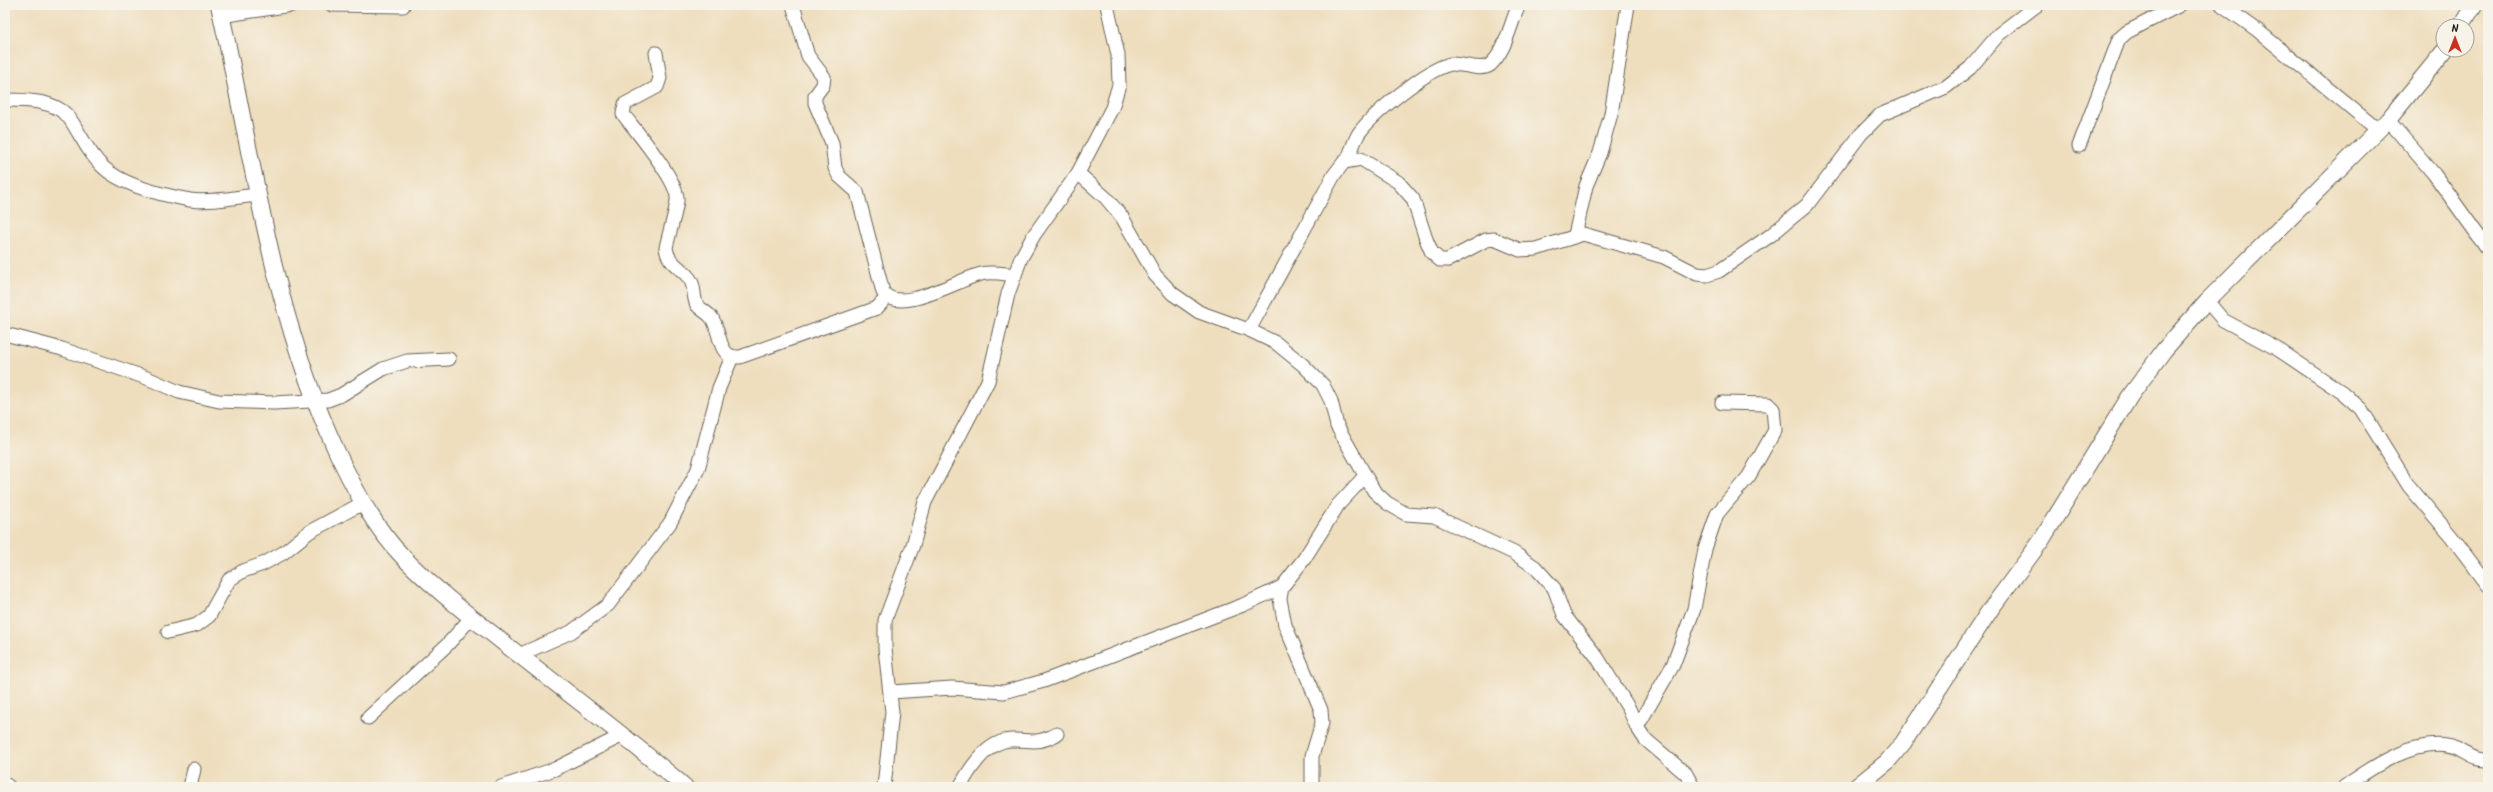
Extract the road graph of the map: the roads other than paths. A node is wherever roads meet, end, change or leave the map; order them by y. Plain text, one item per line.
1 (291, 5) edge
2 (332, 5) edge
3 (793, 5) edge
4 (1106, 5) edge
5 (1519, 5) edge
6 (1628, 5) edge
7 (2037, 5) edge
8 (2180, 5) edge
9 (2222, 5) edge
10 (2474, 5) edge
11 (403, 6) dead end
12 (220, 10) edge
13 (2465, 18) edge
14 (656, 53) dead end
15 (2438, 58) edge
16 (5, 100) edge
17 (2383, 125) junction
18 (2079, 146) dead end
19 (1347, 161) junction
20 (1078, 173) junction
21 (257, 195) junction
22 (1574, 236) junction
23 (2488, 249) edge
24 (1015, 275) junction
25 (886, 297) junction
26 (2207, 301) junction
27 (1248, 330) junction
28 (5, 334) edge
29 (732, 357) junction
30 (449, 359) dead end
31 (314, 400) junction
32 (1722, 403) dead end
33 (1365, 476) junction
34 (363, 503) junction
35 (2488, 585) edge
36 (1282, 587) junction
37 (471, 618) junction
38 (168, 632) dead end
39 (519, 655) junction
40 (891, 692) junction
41 (368, 718) dead end
42 (1637, 727) junction
43 (1057, 734) dead end
44 (621, 736) junction
45 (2488, 760) edge
46 (194, 769) dead end
47 (5, 784) edge
48 (9, 787) edge
49 (190, 787) edge
50 (501, 787) edge
51 (685, 787) edge
52 (884, 787) edge
53 (960, 787) edge
54 (1312, 787) edge
55 (1693, 787) edge
56 (1856, 787) edge
57 (2344, 787) edge

1 - 12 street
2 - 11 street
3 - 25 street
4 - 20 street
5 - 19 street
6 - 22 street
7 - 22 street
8 - 18 street
9 - 17 street
10 - 13 main road
12 - 21 main road
14 - 29 street
15 - 17 main road
16 - 21 street
17 - 23 street
17 - 26 main road
19 - 22 street
19 - 27 street
20 - 24 street
20 - 27 street
21 - 31 main road
24 - 25 street
24 - 40 street
25 - 29 street
26 - 35 street
26 - 56 main road
27 - 33 street
28 - 31 street
29 - 39 street
30 - 31 street
31 - 34 main road
32 - 42 street
33 - 36 street
33 - 42 street
34 - 37 main road
34 - 38 street
36 - 40 street
36 - 54 street
37 - 39 main road
37 - 41 street
39 - 44 main road
40 - 52 street
42 - 55 street
43 - 53 street
44 - 50 street
44 - 51 main road
45 - 57 street
46 - 49 street
47 - 48 street

